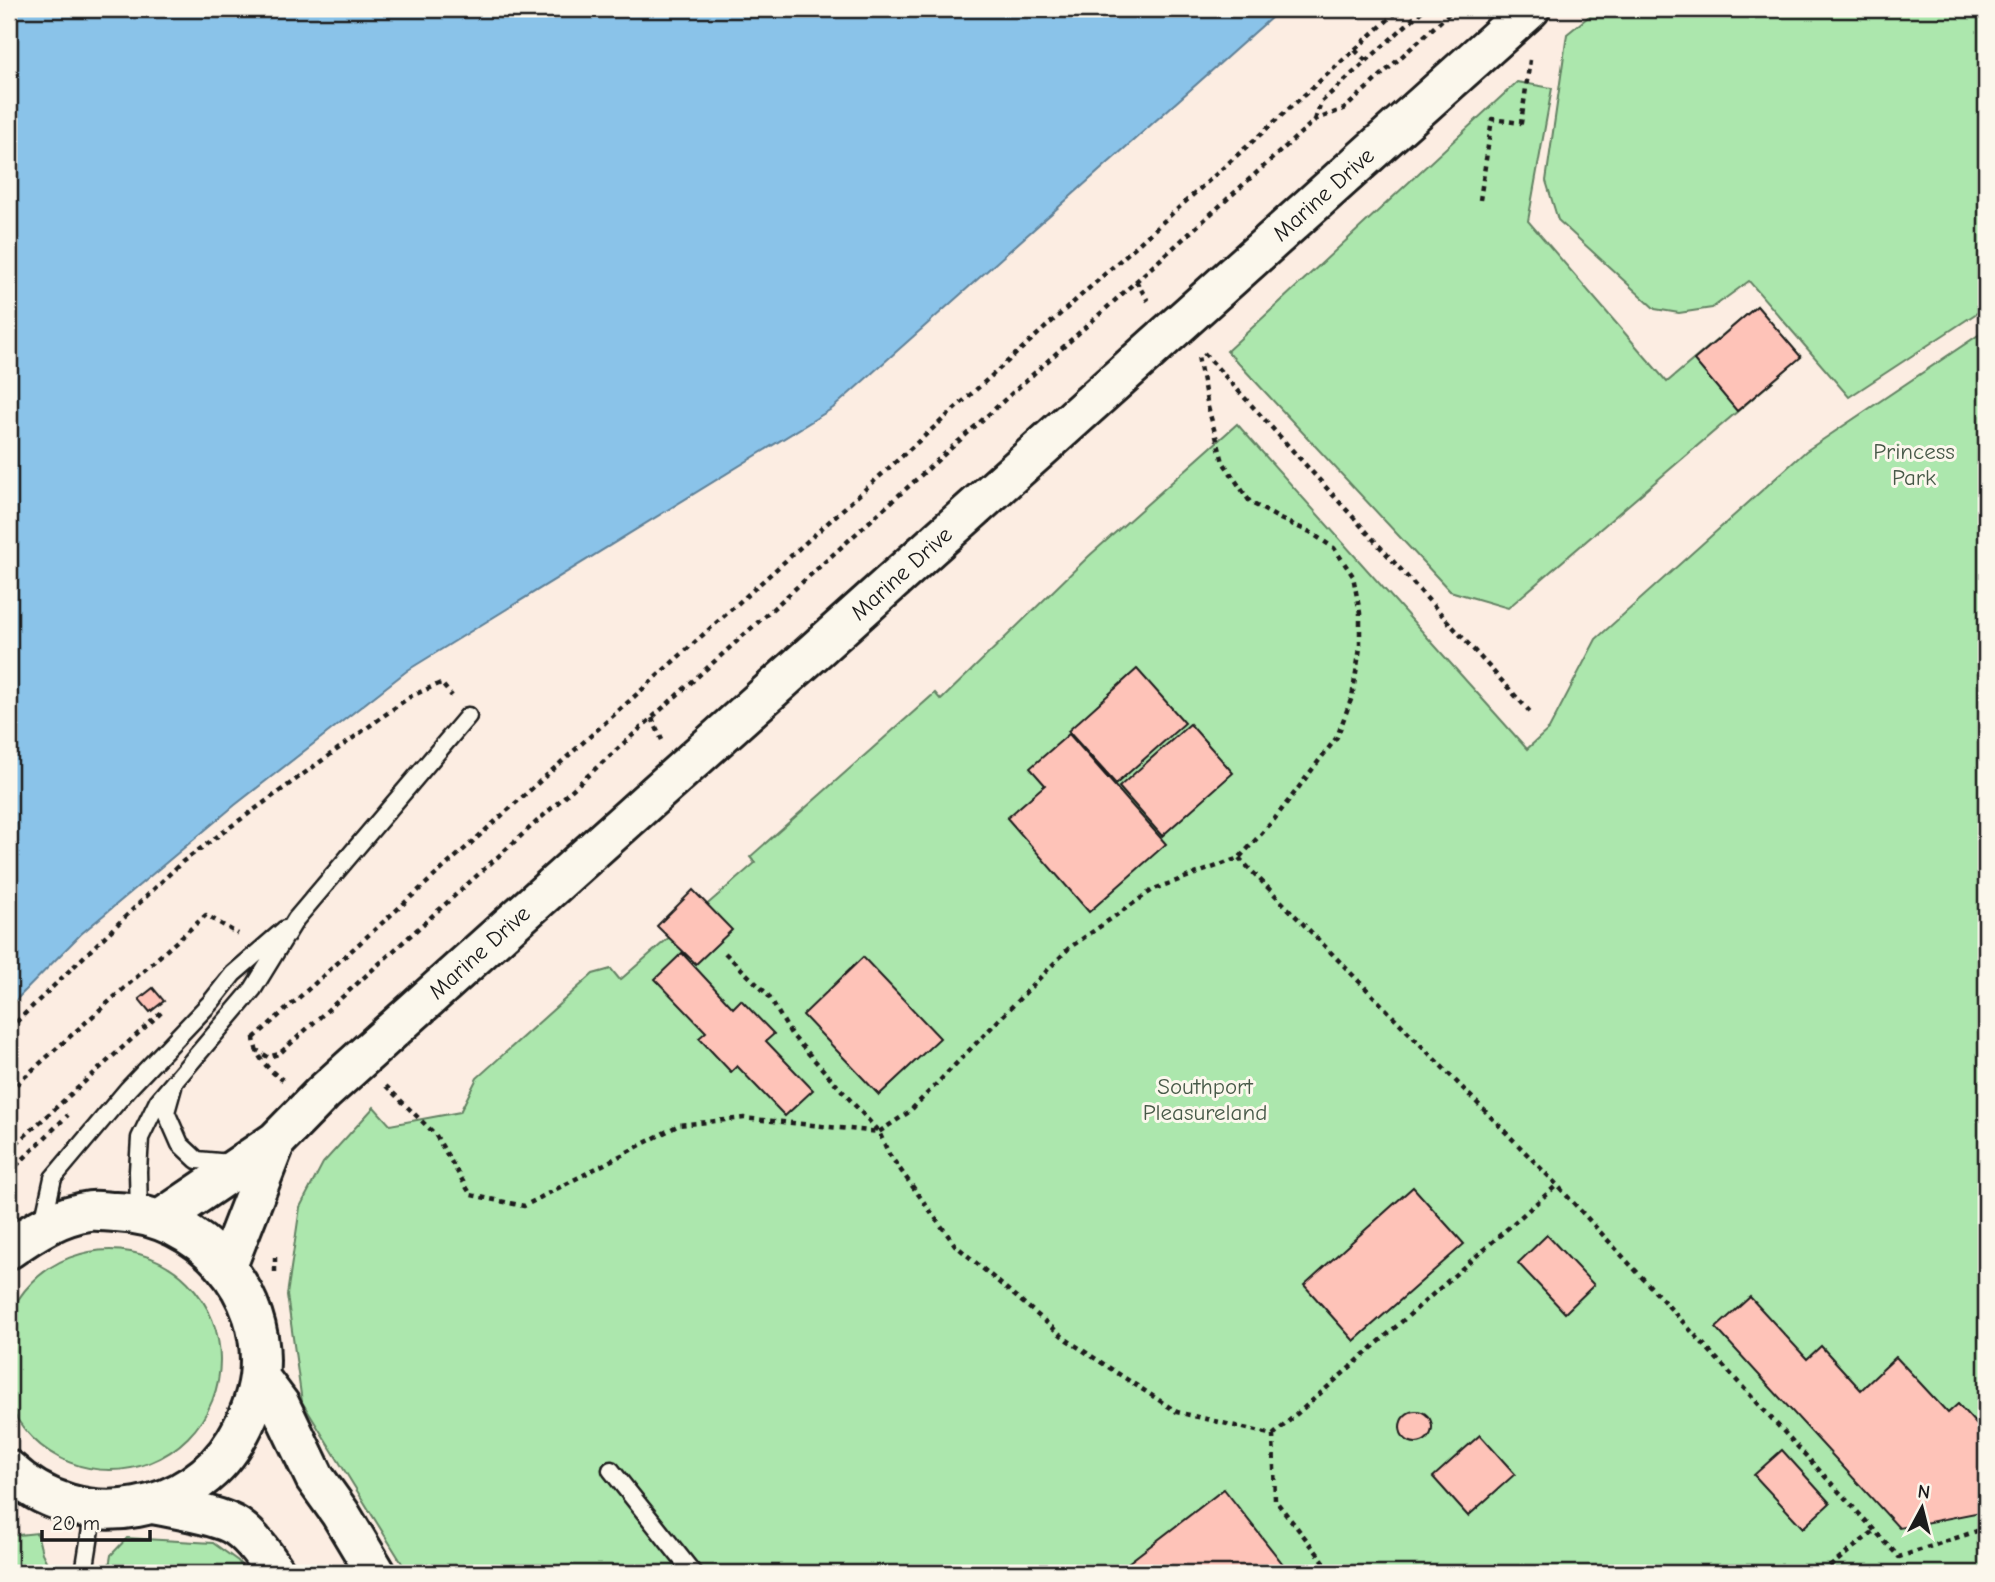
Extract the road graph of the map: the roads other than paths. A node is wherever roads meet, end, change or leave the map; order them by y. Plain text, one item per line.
1 (1530, 9) edge
2 (468, 716) road end
3 (296, 919) junction
4 (174, 1081) junction
5 (276, 1141) junction
6 (243, 1163) junction
7 (150, 1216) junction
8 (42, 1225) junction
9 (9, 1249) edge
10 (227, 1266) junction
11 (259, 1377) junction
12 (9, 1470) edge
13 (611, 1470) dead end
14 (153, 1504) junction
15 (79, 1507) junction
16 (9, 1510) edge
17 (85, 1573) edge
18 (276, 1573) edge
19 (376, 1573) edge
20 (693, 1573) edge

1 - 5 street, Marine Drive
2 - 3 lane
3 - 4 lane
3 - 8 lane
4 - 6 lane
4 - 7 lane
5 - 6 street, Marine Drive
5 - 10 street, Marine Drive
6 - 7 street, Marine Drive
7 - 8 street
7 - 10 street
8 - 9 street
10 - 11 street
11 - 14 street
11 - 19 street
12 - 15 street
13 - 20 lane
14 - 15 street
14 - 18 street
15 - 16 street
15 - 17 lane

